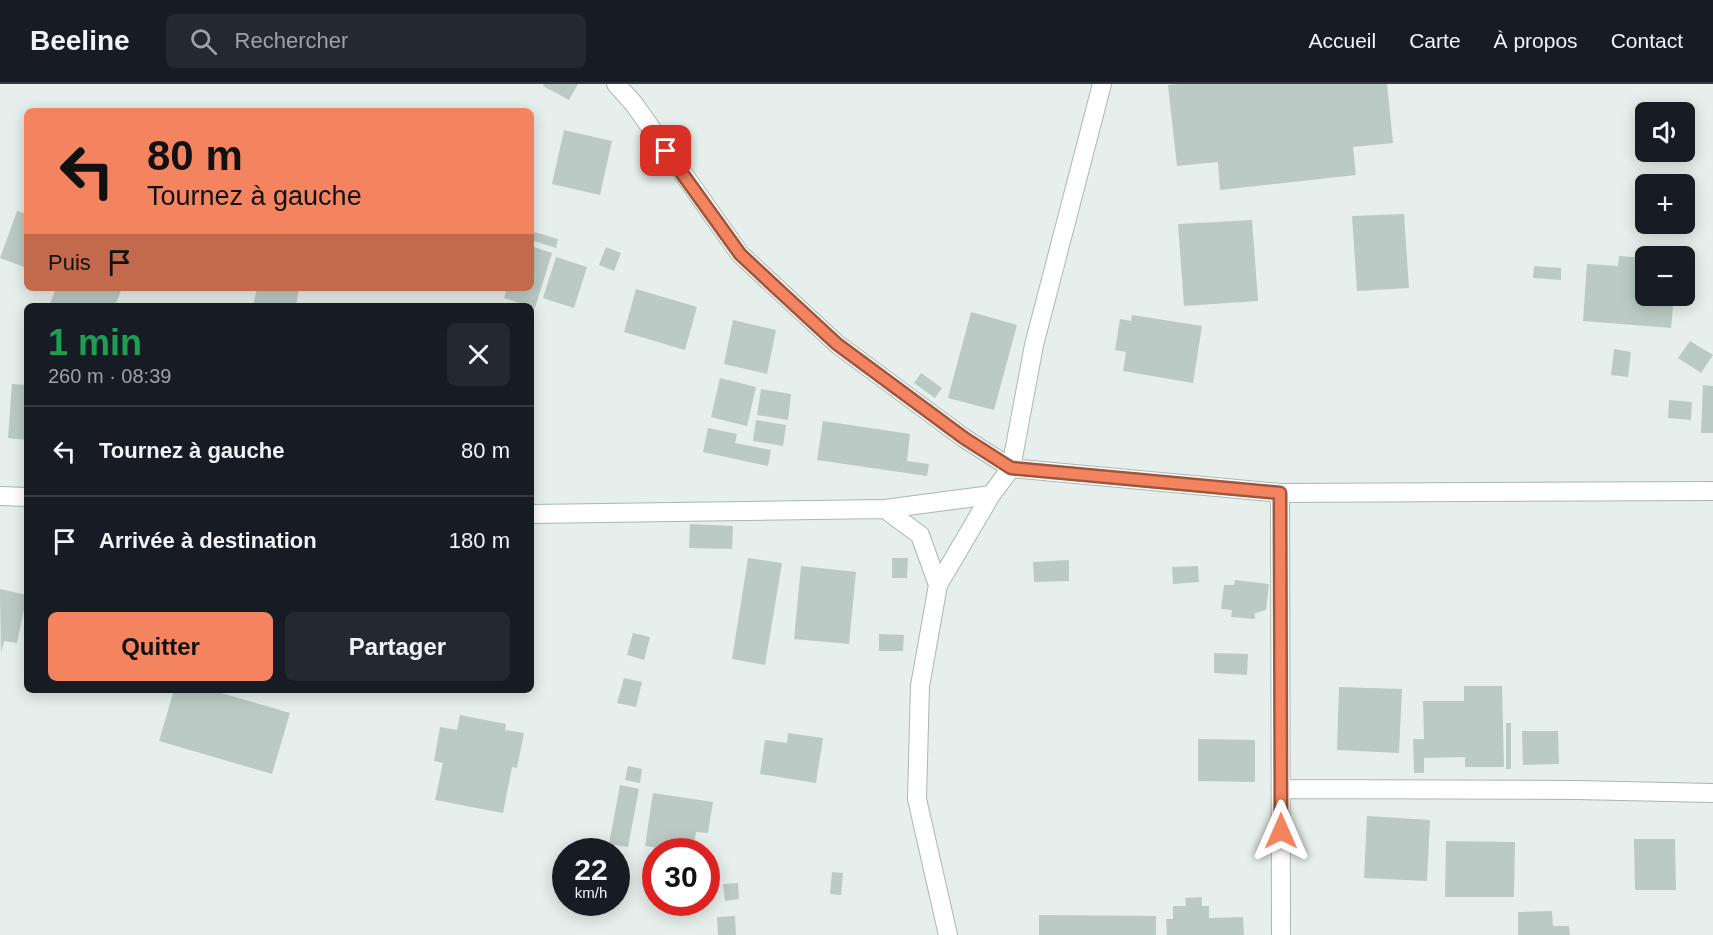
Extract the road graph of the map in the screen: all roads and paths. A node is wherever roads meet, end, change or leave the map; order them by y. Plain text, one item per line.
1 (616, 84) edge
2 (1102, 84) edge
3 (1011, 468) junction
4 (1713, 491) edge
5 (1280, 493) junction
6 (991, 495) junction
7 (0, 496) edge
8 (24, 497) edge
9 (885, 509) junction
10 (534, 514) edge
11 (938, 585) junction
12 (1281, 789) junction
13 (1713, 793) edge
14 (948, 935) edge
15 (1281, 935) edge

1 - 3 street
2 - 3 street
3 - 5 street
3 - 6 street
4 - 5 street
5 - 12 street
6 - 9 street
6 - 11 street
7 - 8 street
9 - 10 street
9 - 11 street
11 - 14 street
12 - 13 street
12 - 15 street

